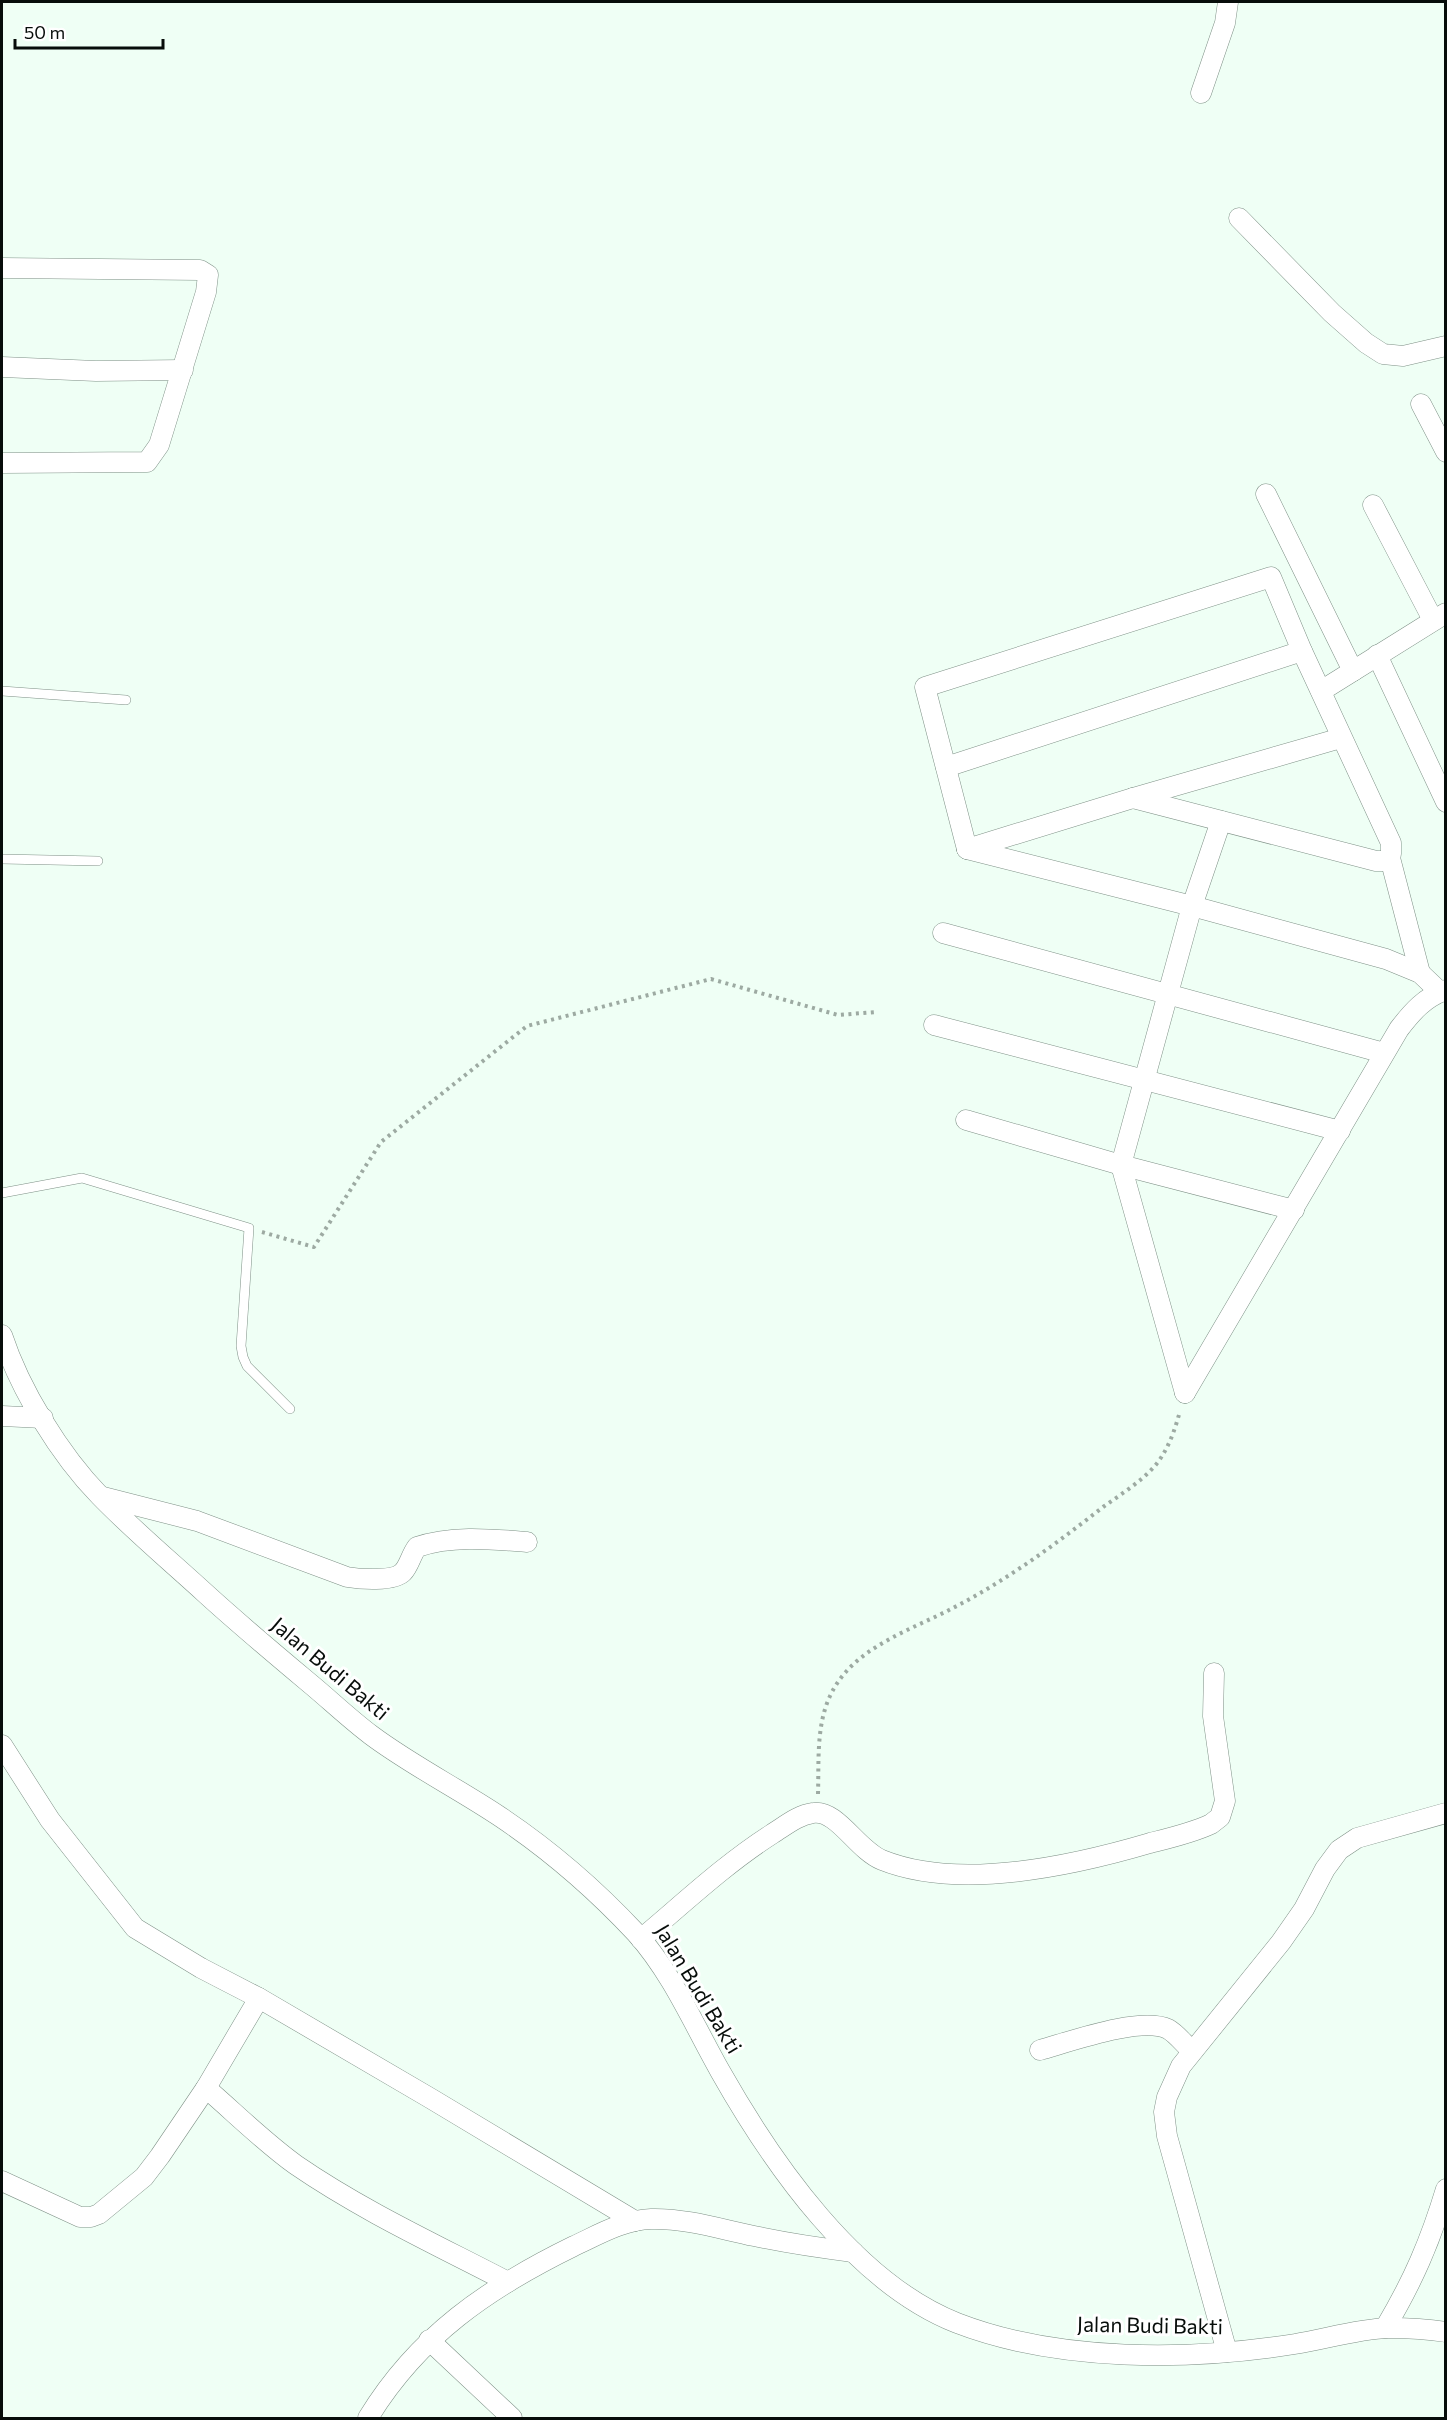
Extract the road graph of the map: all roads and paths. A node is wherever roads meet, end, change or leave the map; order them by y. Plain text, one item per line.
1 (1228, 2) edge
2 (1201, 93) dead end
3 (1239, 218) dead end
4 (2, 268) edge
5 (1446, 346) edge
6 (2, 367) edge
7 (183, 370) junction
8 (1421, 404) dead end
9 (1446, 452) edge
10 (2, 463) edge
11 (1266, 494) dead end
12 (1372, 505) dead end
13 (1439, 616) edge
14 (1302, 651) junction
15 (1377, 655) junction
16 (1353, 670) junction
17 (2, 691) edge
18 (1321, 692) junction
19 (126, 700) dead end
20 (1341, 738) junction
21 (946, 767) junction
22 (1133, 798) junction
23 (1446, 802) edge
24 (1221, 821) junction
25 (967, 849) junction
26 (1390, 858) junction
27 (2, 859) edge
28 (98, 861) dead end
29 (1192, 906) junction
30 (943, 933) dead end
31 (1420, 973) junction
32 (1443, 991) edge
33 (1168, 993) junction
34 (876, 1012) dead end
35 (934, 1025) dead end
36 (1384, 1053) junction
37 (1144, 1080) junction
38 (966, 1120) dead end
39 (1340, 1131) junction
40 (1122, 1165) junction
41 (2, 1193) edge
42 (1294, 1210) junction
43 (249, 1228) junction
44 (2, 1335) edge
45 (1185, 1393) junction
46 (290, 1409) dead end
47 (2, 1416) edge
48 (43, 1418) junction
49 (100, 1496) junction
50 (527, 1542) dead end
51 (1215, 1673) dead end
52 (2, 1744) edge
53 (817, 1812) junction
54 (1446, 1813) edge
55 (641, 1939) junction
56 (259, 1998) junction
57 (1040, 2050) dead end
58 (1192, 2051) junction
59 (206, 2088) junction
60 (2, 2181) edge
61 (1446, 2189) edge
62 (634, 2221) junction
63 (853, 2253) junction
64 (508, 2282) junction
65 (1385, 2328) junction
66 (1446, 2332) edge
67 (429, 2340) junction
68 (1227, 2352) junction
69 (368, 2418) edge
70 (512, 2418) edge

1 - 2 street
3 - 5 street
4 - 7 street
6 - 7 street
7 - 10 street
8 - 9 street
11 - 16 street
12 - 13 street
13 - 15 street
14 - 18 street
14 - 21 street
14 - 21 street
15 - 16 street
15 - 23 street
16 - 18 street
17 - 19 lane
18 - 20 street
20 - 22 street
20 - 26 street
21 - 25 street
22 - 24 street
22 - 25 street
24 - 26 street
24 - 29 street
25 - 29 street
26 - 31 street
27 - 28 lane
29 - 31 street
29 - 33 street
30 - 33 street
31 - 32 street
32 - 36 street
33 - 36 street
33 - 37 street
34 - 43 path
35 - 37 street
36 - 39 street
37 - 39 street
37 - 40 street
38 - 40 street
39 - 42 street
40 - 42 street
40 - 45 street
41 - 43 lane
42 - 45 street
43 - 46 lane
44 - 48 street, Jalan Budi Bakti
45 - 53 path
47 - 48 street
48 - 49 street, Jalan Budi Bakti
49 - 50 street
49 - 55 street, Jalan Budi Bakti
51 - 53 street
52 - 56 street
53 - 55 street
54 - 58 street
55 - 63 street, Jalan Budi Bakti
56 - 59 street
56 - 62 street
57 - 58 street
58 - 68 street
59 - 60 street
59 - 64 street
61 - 65 street
62 - 63 street
62 - 64 street
63 - 68 street, Jalan Budi Bakti
64 - 67 street
65 - 66 street, Jalan Budi Bakti
65 - 68 street, Jalan Budi Bakti
67 - 69 street
67 - 70 street

